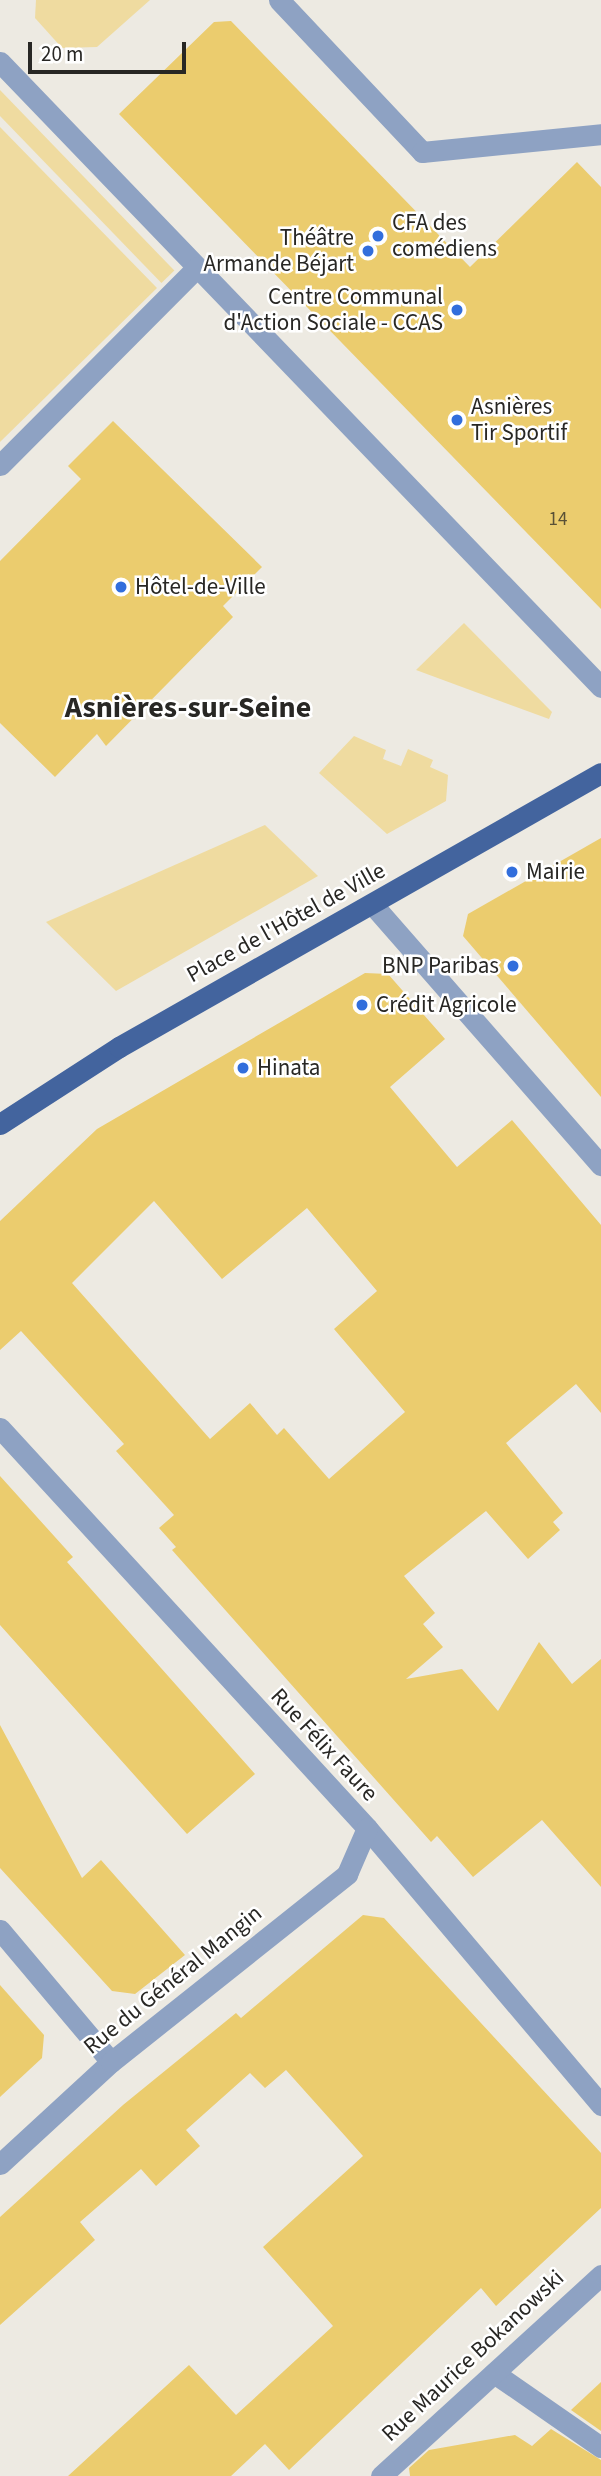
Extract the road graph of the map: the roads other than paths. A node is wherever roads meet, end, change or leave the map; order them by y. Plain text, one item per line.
1 (279, 0) edge
2 (0, 62) edge
3 (601, 134) edge
4 (197, 267) junction
5 (0, 465) edge
6 (601, 687) edge
7 (601, 773) edge
8 (373, 905) junction
9 (0, 1124) edge
10 (601, 1165) edge
11 (0, 1428) edge
12 (367, 1828) junction
13 (0, 1930) edge
14 (111, 2062) junction
15 (601, 2105) edge
16 (0, 2164) edge
17 (601, 2275) edge
18 (494, 2373) junction
19 (601, 2447) edge
20 (382, 2476) edge

1 - 3 street
2 - 4 street
4 - 5 street
4 - 6 street
7 - 8 main road, Place de l'Hôtel de Ville
8 - 9 main road, Place de l'Hôtel de Ville
8 - 10 street
11 - 12 street, Rue Félix Faure
12 - 14 street, Rue du Général Mangin
12 - 15 street, Rue Félix Faure
13 - 14 street
14 - 16 street, Rue du Général Mangin
17 - 18 street, Rue Maurice Bokanowski
18 - 19 street
18 - 20 street, Rue Maurice Bokanowski

